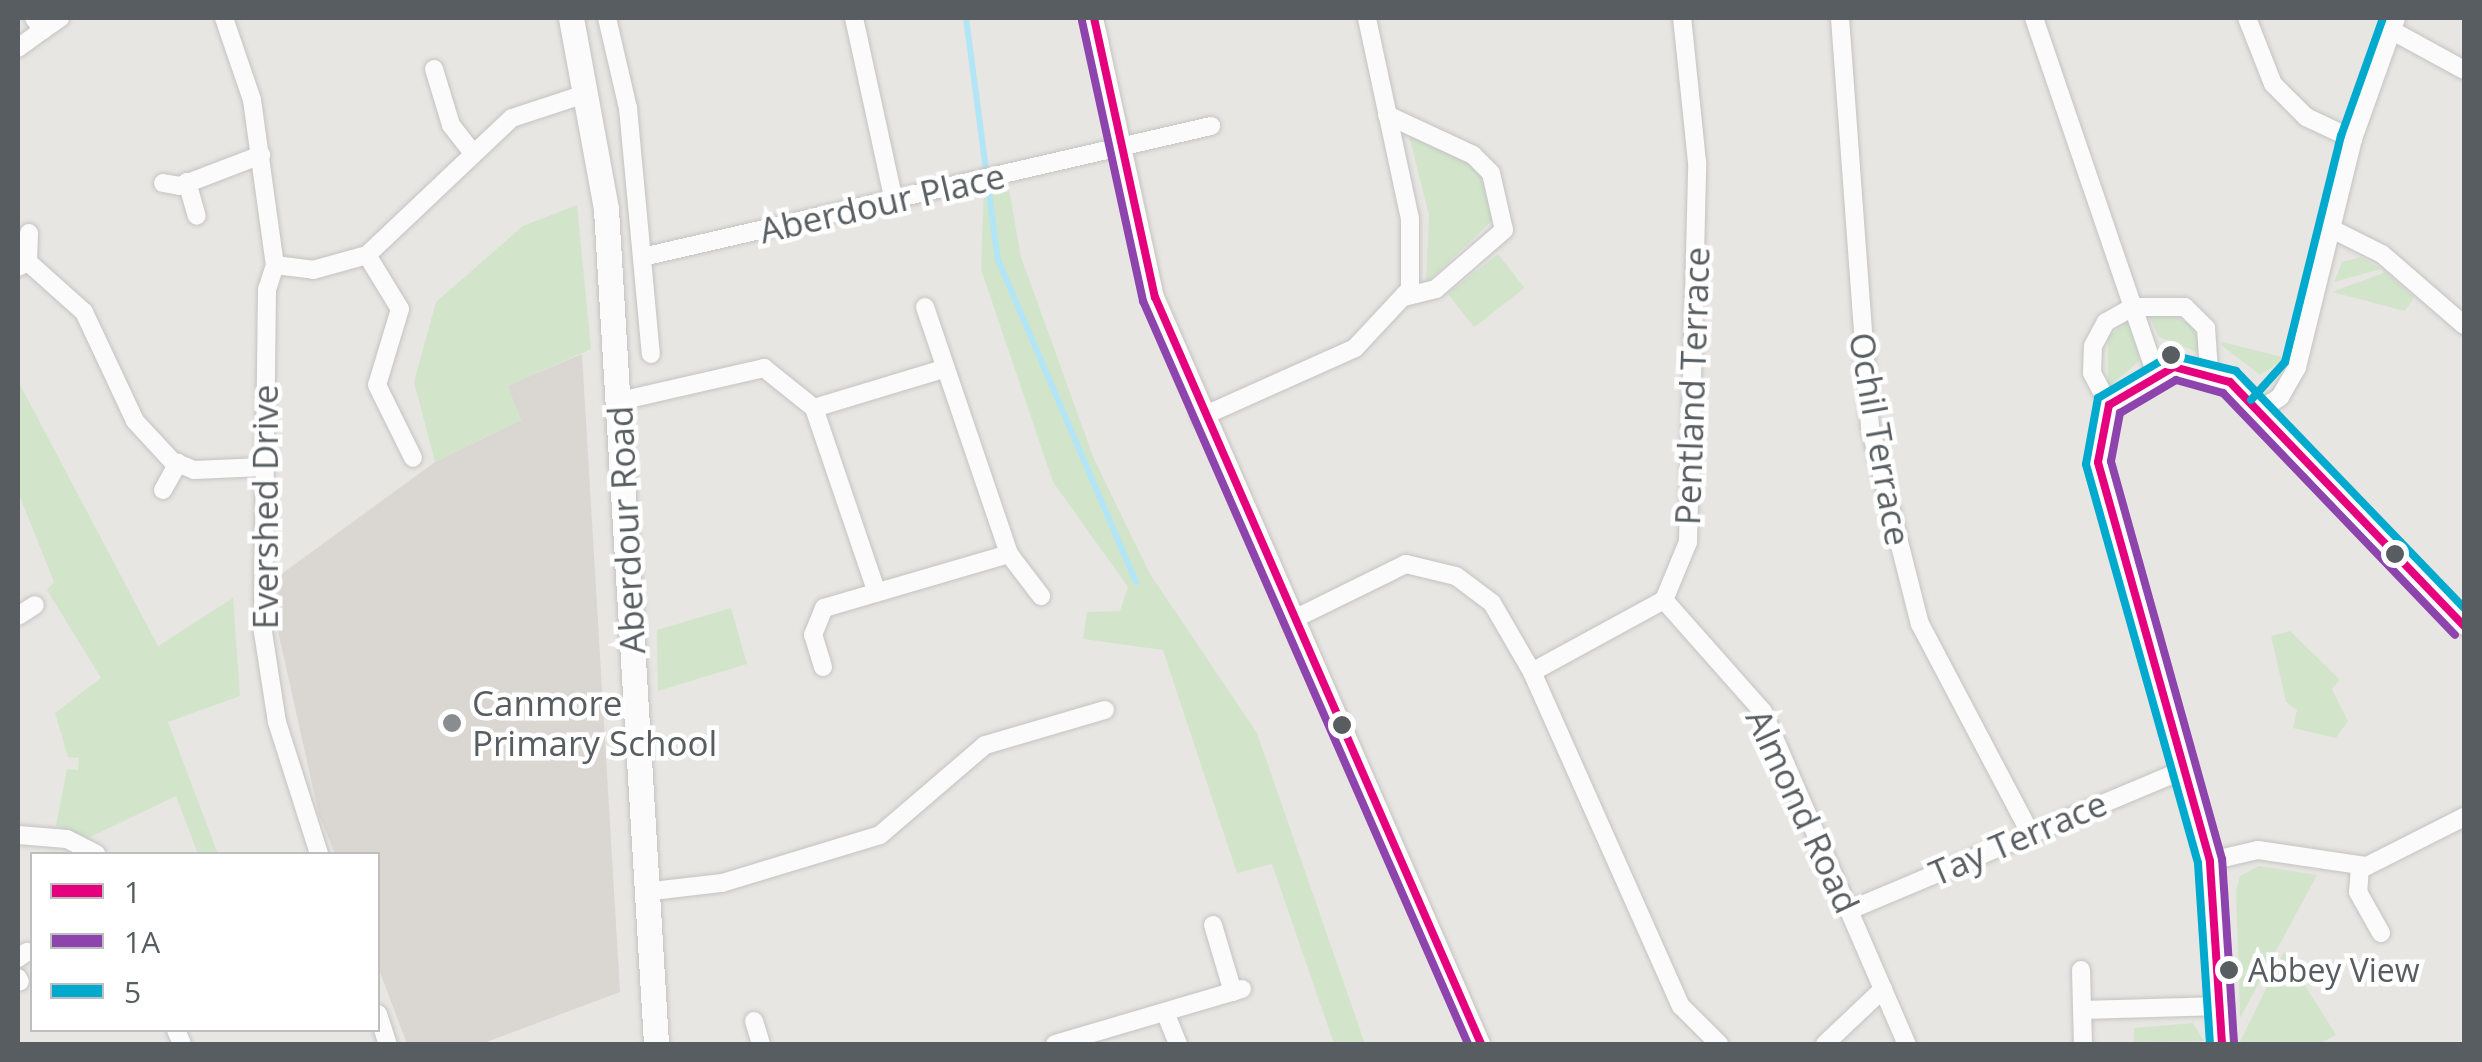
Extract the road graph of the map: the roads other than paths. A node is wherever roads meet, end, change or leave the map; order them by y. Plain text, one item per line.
1 (60, 18) edge
2 (224, 18) edge
3 (572, 18) edge
4 (608, 18) edge
5 (854, 18) edge
6 (1094, 18) edge
7 (1367, 18) edge
8 (1682, 18) edge
9 (1840, 18) edge
10 (2034, 18) edge
11 (2247, 18) edge
12 (38, 24) edge
13 (2394, 24) edge
14 (18, 48) edge
15 (434, 69) dead end
16 (2464, 70) edge
17 (588, 93) junction
18 (1387, 116) junction
19 (1211, 126) dead end
20 (2353, 139) junction
21 (1118, 150) junction
22 (472, 153) junction
23 (261, 155) junction
24 (188, 182) junction
25 (163, 183) dead end
26 (894, 201) junction
27 (197, 216) dead end
28 (2330, 228) junction
29 (29, 233) dead end
30 (366, 255) junction
31 (647, 256) junction
32 (23, 265) edge
33 (276, 265) junction
34 (1402, 298) junction
35 (925, 307) dead end
36 (2133, 307) junction
37 (2464, 325) edge
38 (651, 354) dead end
39 (943, 368) junction
40 (2209, 371) junction
41 (2154, 372) junction
42 (620, 401) junction
43 (2109, 404) junction
44 (814, 408) junction
45 (2258, 411) junction
46 (1201, 417) junction
47 (413, 458) dead end
48 (178, 463) junction
49 (264, 467) junction
50 (163, 490) dead end
51 (1009, 554) junction
52 (877, 592) junction
53 (1040, 596) dead end
54 (1664, 600) junction
55 (35, 604) dead end
56 (18, 616) edge
57 (1292, 620) junction
58 (2464, 626) edge
59 (823, 667) dead end
60 (1532, 672) junction
61 (1105, 710) dead end
62 (2186, 768) junction
63 (2464, 817) edge
64 (2029, 831) junction
65 (18, 835) edge
66 (92, 852) edge
67 (319, 852) edge
68 (2210, 861) junction
69 (2360, 866) junction
70 (644, 892) junction
71 (1850, 910) junction
72 (1212, 925) dead end
73 (2381, 933) dead end
74 (2081, 970) dead end
75 (1883, 989) junction
76 (2222, 1006) junction
77 (2082, 1010) junction
78 (1165, 1012) junction
79 (380, 1020) edge
80 (754, 1021) dead end
81 (388, 1044) edge
82 (656, 1044) edge
83 (761, 1044) edge
84 (1054, 1044) edge
85 (1178, 1044) edge
86 (1481, 1044) edge
87 (1719, 1044) edge
88 (1824, 1044) edge
89 (1907, 1044) edge
90 (2082, 1044) edge
91 (2222, 1044) edge

1 - 12 street
2 - 23 street, Evershed Drive
3 - 17 main road, Aberdour Road
4 - 31 street, Aberdour Road
5 - 26 street
6 - 21 street
7 - 18 street
8 - 54 street, Pentland Terrace
9 - 64 street, Ochil Terrace
10 - 36 street
11 - 20 street
12 - 14 street
13 - 16 street
13 - 20 street
15 - 22 street
17 - 22 street
17 - 42 main road, Aberdour Road
18 - 34 street
18 - 34 street
19 - 21 street, Aberdour Place
20 - 28 street
21 - 26 street, Aberdour Place
21 - 46 street
22 - 30 street
23 - 24 street
23 - 33 street, Evershed Drive
24 - 25 street
24 - 27 street
26 - 31 street, Aberdour Place
28 - 37 street
28 - 45 street
29 - 32 street
30 - 33 street
30 - 47 street
31 - 38 street, Aberdour Road
32 - 48 street
33 - 49 street, Evershed Drive
34 - 46 street
35 - 39 street
36 - 40 street
36 - 41 street
36 - 43 street
39 - 44 street
39 - 51 street
40 - 41 street
40 - 45 street
41 - 43 street
42 - 44 street
42 - 70 main road, Aberdour Road
43 - 62 street
44 - 52 street
45 - 58 street
46 - 57 street
48 - 49 street
48 - 50 street
49 - 67 street, Evershed Drive
51 - 52 street
51 - 53 street
52 - 59 street
54 - 60 street
54 - 71 street, Almond Road
55 - 56 street
57 - 60 street
57 - 86 street
60 - 87 street
61 - 70 street
62 - 64 street, Tay Terrace
62 - 68 street
63 - 69 street
64 - 71 street, Tay Terrace
65 - 66 street
68 - 69 street
68 - 76 street
69 - 73 street
70 - 82 main road, Aberdour Road
71 - 75 street, Almond Road
72 - 78 street
74 - 77 street
75 - 88 street
75 - 89 street, Almond Road
76 - 77 street
76 - 91 street
77 - 90 street
78 - 84 street
78 - 85 street
79 - 81 street
80 - 83 street

